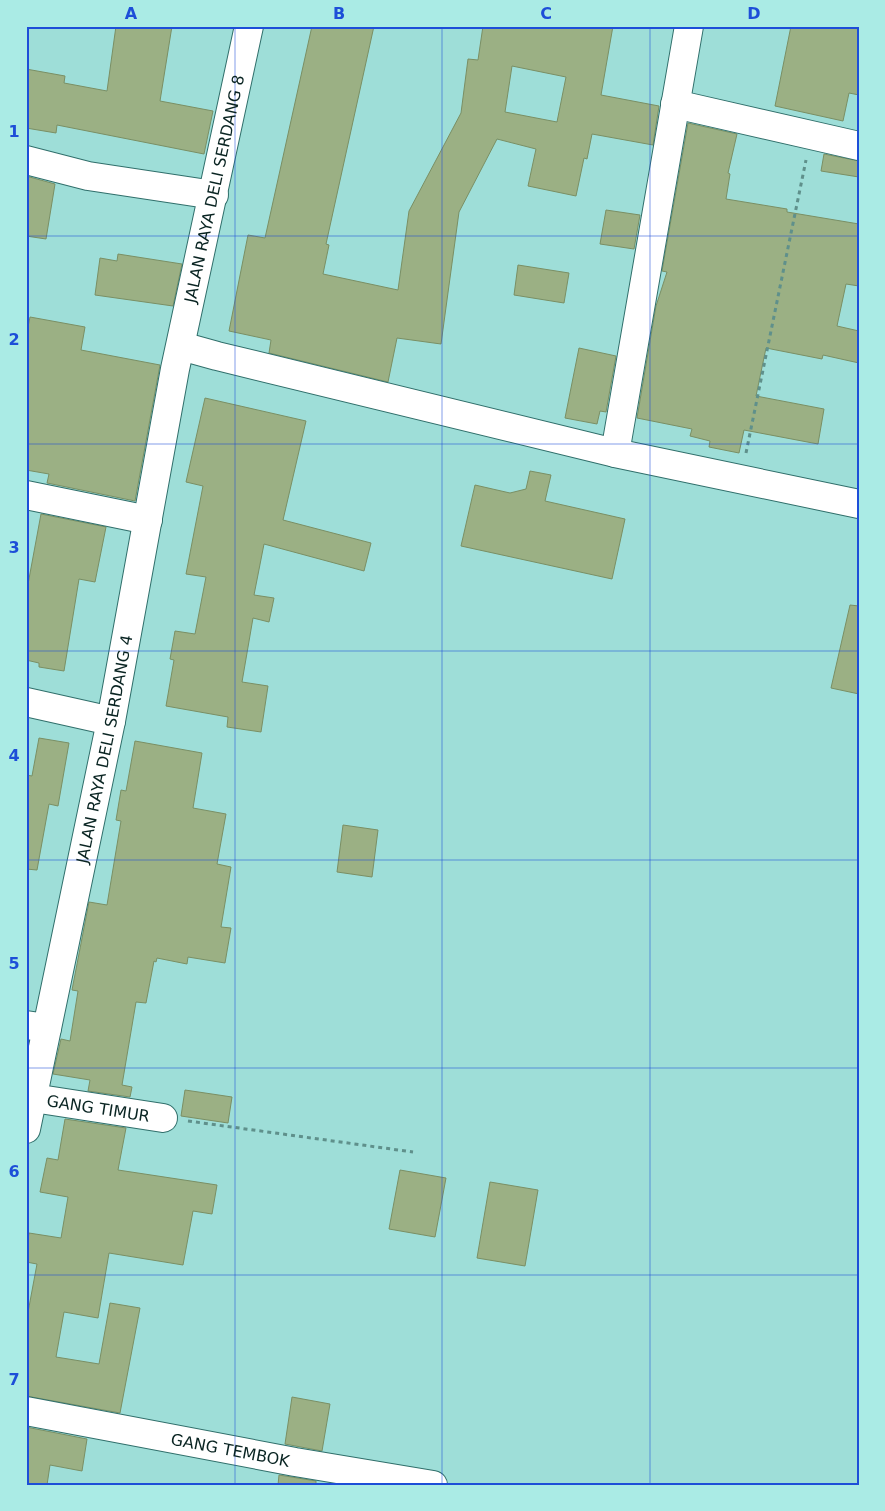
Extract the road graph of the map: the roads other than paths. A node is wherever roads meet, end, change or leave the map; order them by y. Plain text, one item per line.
1 (249, 26) edge
2 (689, 26) edge
3 (675, 104) junction
4 (859, 146) edge
5 (26, 160) edge
6 (214, 195) junction
7 (179, 355) junction
8 (615, 453) junction
9 (26, 495) edge
10 (859, 504) edge
11 (148, 520) junction
12 (26, 702) edge
13 (111, 721) junction
14 (37, 1027) edge
15 (33, 1098) junction
16 (164, 1118) road end
17 (26, 1129) edge
18 (26, 1411) edge
19 (433, 1485) edge

1 - 6 street, JALAN RAYA DELI SERDANG 8
2 - 3 street
3 - 4 street
3 - 8 street
5 - 6 street
6 - 7 street, JALAN RAYA DELI SERDANG 8
7 - 8 street
7 - 11 street, JALAN RAYA DELI SERDANG 4
8 - 10 street
9 - 11 street
11 - 13 street, JALAN RAYA DELI SERDANG 4
12 - 13 street
13 - 14 street, JALAN RAYA DELI SERDANG 4
14 - 15 street, JALAN RAYA DELI SERDANG 4
15 - 16 street, GANG TIMUR
15 - 17 street, JALAN RAYA DELI SERDANG 4
18 - 19 street, GANG TEMBOK

